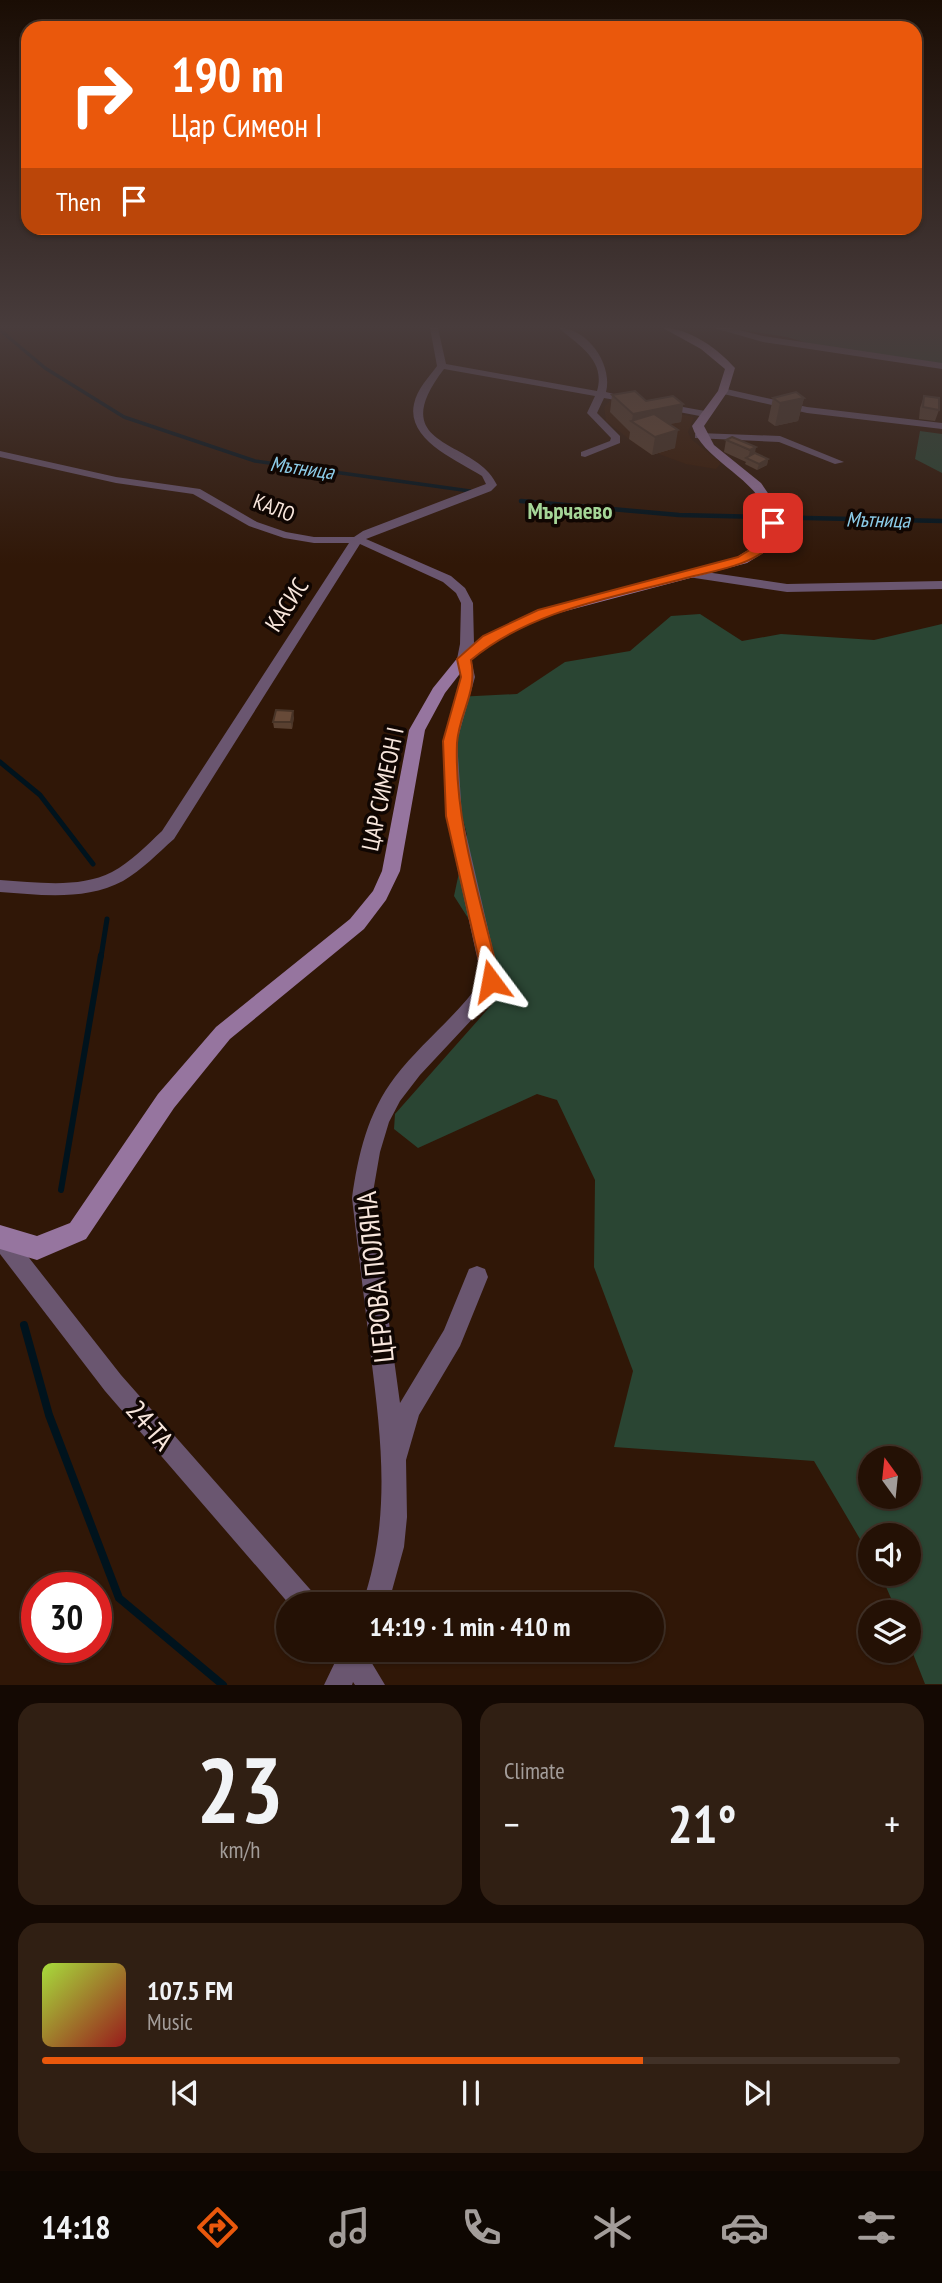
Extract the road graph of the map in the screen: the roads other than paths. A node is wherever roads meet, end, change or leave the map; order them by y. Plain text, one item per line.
1 (418, 407) edge
2 (595, 407) edge
3 (667, 407) edge
4 (710, 407) edge
5 (795, 407) edge
6 (705, 414) junction
7 (942, 426) edge
8 (699, 436) junction
9 (0, 454) edge
10 (585, 454) dead end
11 (839, 462) dead end
12 (356, 540) junction
13 (692, 574) junction
14 (942, 585) edge
15 (464, 659) junction
16 (0, 886) edge
17 (0, 1237) edge
18 (477, 1277) dead end
19 (395, 1458) junction
20 (296, 1592) edge
21 (380, 1592) edge
22 (348, 1662) edge
23 (358, 1662) edge
24 (337, 1685) edge
25 (372, 1685) edge

1 - 12 street
2 - 10 street
3 - 6 street
4 - 6 street
5 - 7 street
6 - 8 street
8 - 11 street
8 - 13 street, ЦАР СИМЕОН I
9 - 12 street, КАЛО
12 - 15 street, КАЛО
12 - 16 street, КАСИС
13 - 14 street
13 - 15 street, ЦАР СИМЕОН I
15 - 17 street, ЦАР СИМЕОН I
15 - 19 street, ЦЕРОВА ПОЛЯНА
17 - 20 street, 24-ТА
18 - 19 street
19 - 21 street, ЦЕРОВА ПОЛЯНА
22 - 24 street
23 - 25 street

